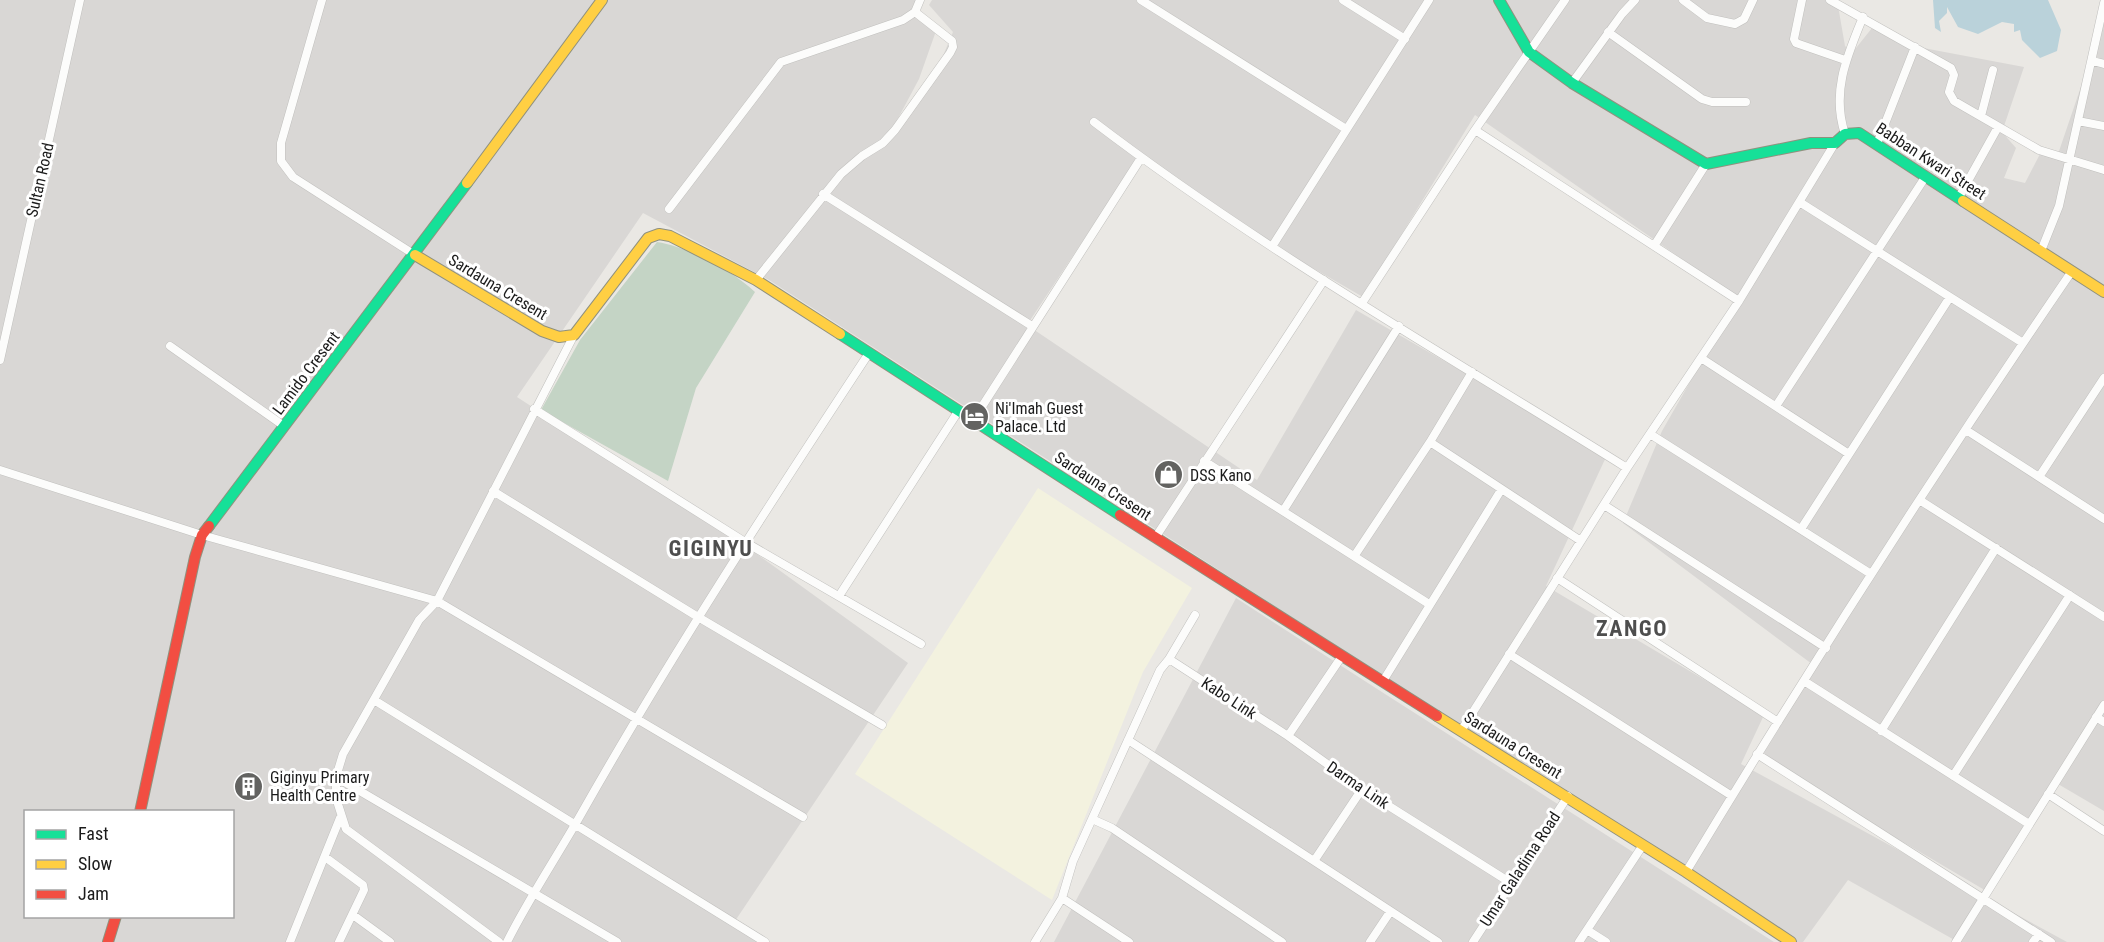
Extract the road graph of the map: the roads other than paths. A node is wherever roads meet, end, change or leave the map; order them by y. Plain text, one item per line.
1 (80, 0) edge
2 (322, 0) edge
3 (602, 0) edge
4 (920, 0) edge
5 (1141, 0) edge
6 (1343, 0) edge
7 (1429, 0) edge
8 (1499, 0) edge
9 (1565, 0) edge
10 (1635, 0) edge
11 (1683, 0) edge
12 (1753, 0) edge
13 (1802, 0) edge
14 (1833, 1) edge
15 (2104, 7) edge
16 (915, 12) junction
17 (1863, 17) junction
18 (1608, 32) junction
19 (1405, 39) junction
20 (1915, 47) junction
21 (1528, 52) junction
22 (1845, 60) junction
23 (2092, 61) junction
24 (2104, 64) edge
25 (1993, 70) dead end
26 (1572, 83) junction
27 (1746, 102) dead end
28 (1981, 116) junction
29 (2078, 121) junction
30 (1094, 122) dead end
31 (2104, 126) edge
32 (1998, 127) junction
33 (1346, 129) junction
34 (1476, 130) junction
35 (1845, 134) junction
36 (1835, 143) junction
37 (1877, 144) junction
38 (2069, 157) junction
39 (1141, 158) junction
40 (1706, 164) junction
41 (2104, 170) edge
42 (1926, 176) junction
43 (823, 194) junction
44 (1959, 197) junction
45 (1801, 203) junction
46 (669, 209) dead end
47 (1273, 245) junction
48 (1654, 246) junction
49 (1877, 251) junction
50 (2041, 251) junction
51 (415, 255) junction
52 (2072, 271) junction
53 (756, 280) junction
54 (1324, 280) junction
55 (2104, 292) edge
56 (1950, 297) junction
57 (1739, 301) junction
58 (1362, 303) junction
59 (1032, 326) junction
60 (1399, 326) junction
61 (574, 335) junction
62 (2023, 343) junction
63 (170, 346) dead end
64 (870, 353) junction
65 (1701, 358) junction
66 (0, 360) edge
67 (1472, 372) junction
68 (2104, 378) edge
69 (1776, 406) junction
70 (534, 409) junction
71 (959, 410) junction
72 (974, 419) junction
73 (284, 426) junction
74 (1966, 430) junction
75 (1650, 434) junction
76 (1430, 442) junction
77 (1849, 454) junction
78 (1204, 461) junction
79 (1627, 468) junction
80 (0, 470) edge
81 (2039, 477) junction
82 (1500, 490) junction
83 (493, 491) junction
84 (1921, 501) junction
85 (1604, 505) junction
86 (1283, 511) junction
87 (2104, 519) edge
88 (1800, 529) junction
89 (202, 535) junction
90 (1155, 538) junction
91 (1581, 541) junction
92 (745, 542) junction
93 (1996, 548) junction
94 (1354, 555) junction
95 (1871, 574) junction
96 (1557, 578) junction
97 (2070, 595) junction
98 (839, 596) junction
99 (437, 602) junction
100 (1429, 604) junction
101 (1195, 615) dead end
102 (698, 617) junction
103 (2104, 617) edge
104 (921, 644) dead end
105 (1826, 648) junction
106 (1509, 654) junction
107 (1342, 656) junction
108 (1169, 659) junction
109 (1383, 681) junction
110 (1804, 681) junction
111 (374, 700) junction
112 (2104, 705) edge
113 (2096, 717) junction
114 (636, 718) junction
115 (1778, 722) junction
116 (2104, 722) edge
117 (882, 725) dead end
118 (1461, 731) junction
119 (1881, 731) junction
120 (1288, 736) junction
121 (1128, 740) junction
122 (1756, 754) junction
123 (1953, 776) junction
124 (336, 777) junction
125 (1362, 789) junction
126 (2048, 794) junction
127 (1568, 796) junction
128 (1732, 796) junction
129 (140, 810) edge
130 (803, 817) dead end
131 (340, 818) junction
132 (1092, 819) junction
133 (575, 824) junction
134 (2030, 824) junction
135 (2104, 831) edge
136 (1643, 845) junction
137 (325, 858) junction
138 (1314, 861) junction
139 (1686, 872) junction
140 (1512, 883) junction
141 (532, 893) junction
142 (1062, 898) junction
143 (1983, 898) junction
144 (1390, 912) junction
145 (353, 915) junction
146 (115, 918) edge
147 (1587, 930) junction
148 (2039, 934) junction
149 (1271, 939) edge
150 (292, 941) edge
151 (108, 942) edge
152 (339, 942) edge
153 (390, 942) edge
154 (499, 942) edge
155 (507, 942) edge
156 (618, 942) edge
157 (765, 942) edge
158 (1035, 942) edge
159 (1129, 942) edge
160 (1282, 942) edge
161 (1370, 942) edge
162 (1438, 942) edge
163 (1473, 942) edge
164 (1579, 942) edge
165 (1606, 942) edge
166 (1791, 942) edge
167 (1956, 942) edge
168 (2033, 942) edge
169 (2051, 942) edge

1 - 66 street, Sultan Road
2 - 51 street
3 - 51 street, Lamido Cresent
4 - 16 street
5 - 33 street
6 - 19 street
7 - 19 street
8 - 21 street
9 - 21 street
10 - 18 street
11 - 12 street
13 - 22 street
14 - 17 street
15 - 23 street
16 - 43 street
16 - 46 street
17 - 20 street
17 - 22 street
18 - 26 street
18 - 27 street
19 - 33 street
20 - 28 street
20 - 37 street
21 - 26 street
21 - 34 street
22 - 35 street
23 - 24 street
23 - 29 street
25 - 28 street
26 - 40 street
28 - 32 street
29 - 31 street
29 - 38 street
30 - 39 street
32 - 38 street
32 - 44 street
33 - 47 street
34 - 48 street
34 - 58 street
35 - 36 street
35 - 37 street, Babban Kwari Street
36 - 40 street
36 - 45 street
37 - 42 street, Babban Kwari Street
38 - 41 street
38 - 50 street
39 - 47 street
39 - 59 street
40 - 48 street
42 - 44 street, Babban Kwari Street
42 - 49 street
43 - 53 street
43 - 59 street
44 - 50 street, Babban Kwari Street
45 - 49 street
45 - 57 street
47 - 54 street
48 - 57 street
49 - 56 street
49 - 69 street
50 - 52 street, Babban Kwari Street
51 - 61 street, Sardauna Cresent
51 - 73 street, Lamido Cresent
52 - 55 street, Babban Kwari Street
52 - 62 street
53 - 61 street, Sardauna Cresent
53 - 64 street, Sardauna Cresent
54 - 58 street
54 - 78 street
56 - 62 street
56 - 77 street
57 - 65 street
58 - 60 street
59 - 72 street
60 - 67 street
60 - 86 street
61 - 70 street
62 - 74 street
63 - 73 street
64 - 71 street, Sardauna Cresent
64 - 92 street
65 - 69 street
65 - 75 street
67 - 76 street
67 - 79 street
68 - 81 street
69 - 77 street
70 - 83 street
70 - 92 street
71 - 72 street, Sardauna Cresent
71 - 98 street
72 - 90 street, Sardauna Cresent
73 - 89 street, Lamido Cresent
74 - 81 street
74 - 84 street
75 - 79 street
75 - 88 street
76 - 82 street
76 - 94 street
77 - 88 street
78 - 86 street
78 - 90 street
79 - 85 street
80 - 89 street
81 - 87 street
82 - 91 street
82 - 100 street
83 - 99 street
83 - 102 street
84 - 93 street
84 - 95 street
85 - 91 street
85 - 105 street
86 - 94 street
88 - 95 street
89 - 99 street
89 - 129 street, Lamido Cresent
90 - 107 street, Sardauna Cresent
91 - 96 street
92 - 98 street
92 - 102 street
93 - 97 street
93 - 119 street
94 - 100 street
95 - 105 street
96 - 106 street
96 - 115 street
97 - 103 street
97 - 123 street
98 - 104 street
99 - 111 street
99 - 114 street
100 - 109 street
101 - 108 street
102 - 114 street
102 - 117 street
105 - 110 street
106 - 118 street
106 - 128 street
107 - 109 street, Sardauna Cresent
107 - 120 street
108 - 120 street, Kabo Link
108 - 121 street
109 - 118 street, Sardauna Cresent
110 - 115 street
110 - 119 street
111 - 124 street
111 - 133 street
112 - 113 street
113 - 116 street
113 - 126 street
114 - 130 street
114 - 133 street
115 - 122 street
118 - 127 street, Sardauna Cresent
119 - 123 street
120 - 125 street, Darma Link
121 - 132 street
121 - 138 street
122 - 128 street
122 - 143 street
123 - 134 street
124 - 131 street
124 - 141 street
125 - 138 street
125 - 140 street, Darma Link
126 - 134 street
126 - 135 street
127 - 136 street, Sardauna Cresent
127 - 140 street, Umar Galadima Road
128 - 139 street
131 - 137 street
131 - 154 street
132 - 142 street
132 - 149 street
133 - 141 street
133 - 157 street
134 - 143 street
136 - 139 street, Sardauna Cresent
136 - 147 street
137 - 145 street
137 - 150 street
138 - 144 street
139 - 166 street, Sardauna Cresent
140 - 163 street, Umar Galadima Road
141 - 155 street
141 - 156 street
142 - 158 street
142 - 159 street
143 - 148 street
143 - 167 street
144 - 161 street
144 - 162 street
145 - 152 street
145 - 153 street
146 - 151 street
147 - 164 street
147 - 165 street
148 - 168 street
148 - 169 street
149 - 160 street

